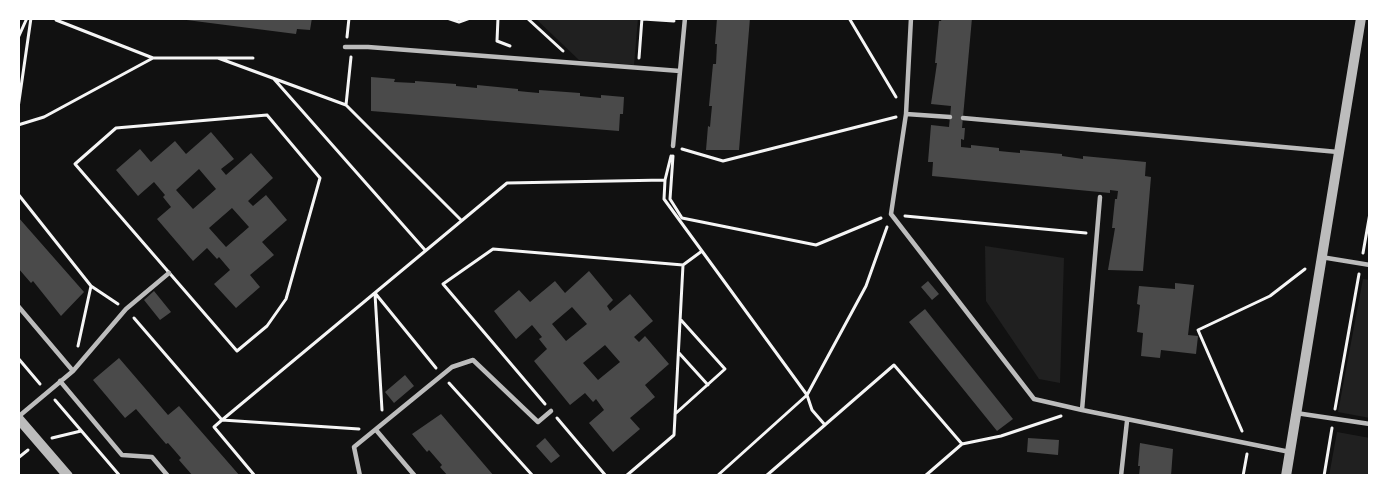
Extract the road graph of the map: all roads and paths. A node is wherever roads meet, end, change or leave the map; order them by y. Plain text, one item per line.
1 (27, 18) edge
2 (32, 18) edge
3 (56, 18) edge
4 (349, 18) edge
5 (447, 18) edge
6 (470, 18) edge
7 (498, 18) edge
8 (508, 18) edge
9 (527, 18) edge
10 (642, 18) edge
11 (849, 18) edge
12 (911, 18) edge
13 (1361, 18) edge
14 (684, 20) edge
15 (18, 38) edge
16 (345, 47) junction
17 (153, 58) junction
18 (219, 58) junction
19 (253, 58) dead end
20 (512, 58) junction
21 (575, 63) junction
22 (639, 68) junction
23 (680, 71) junction
24 (274, 79) junction
25 (346, 105) junction
26 (18, 108) edge
27 (906, 114) junction
28 (950, 117) dead end
29 (963, 118) dead end
30 (18, 125) edge
31 (674, 146) junction
32 (1338, 152) junction
33 (665, 180) junction
34 (18, 194) edge
35 (1100, 197) dead end
36 (1370, 213) edge
37 (891, 214) junction
38 (461, 220) junction
39 (1097, 234) junction
40 (425, 250) junction
41 (702, 251) junction
42 (1321, 257) junction
43 (1361, 264) junction
44 (683, 265) junction
45 (1370, 266) edge
46 (169, 273) junction
47 (91, 286) junction
48 (375, 294) junction
49 (18, 306) edge
50 (126, 309) junction
51 (681, 319) junction
52 (679, 352) junction
53 (18, 358) edge
54 (73, 371) junction
55 (442, 375) junction
56 (60, 381) junction
57 (708, 385) junction
58 (48, 392) junction
59 (807, 395) junction
60 (1082, 410) junction
61 (551, 411) junction
62 (1296, 413) junction
63 (675, 414) junction
64 (18, 417) edge
65 (1334, 418) junction
66 (222, 420) junction
67 (1127, 421) junction
68 (382, 424) junction
69 (1370, 424) edge
70 (825, 425) junction
71 (376, 429) junction
72 (962, 444) junction
73 (1248, 445) junction
74 (1290, 452) junction
75 (68, 476) edge
76 (120, 476) edge
77 (168, 476) edge
78 (255, 476) edge
79 (360, 476) edge
80 (415, 476) edge
81 (533, 476) edge
82 (606, 476) edge
83 (626, 476) edge
84 (717, 476) edge
85 (766, 476) edge
86 (925, 476) edge
87 (1122, 476) edge
88 (1243, 476) edge
89 (1286, 476) edge
90 (1324, 476) edge

1 - 15 path
2 - 26 path
3 - 17 path
4 - 16 path
5 - 6 path
7 - 8 path
7 - 20 path
9 - 21 path
10 - 14 path
10 - 22 path
11 - 27 path
12 - 27 lane
13 - 32 street
14 - 23 lane
16 - 20 lane
16 - 25 path
17 - 18 path
17 - 30 path
18 - 19 path
18 - 24 path
20 - 21 lane
21 - 22 lane
22 - 23 lane
23 - 31 lane
24 - 25 path
24 - 40 path
25 - 38 path
27 - 28 lane
27 - 31 path
27 - 37 lane
29 - 32 lane
31 - 33 path
31 - 37 path
32 - 42 street
33 - 38 path
33 - 41 path
34 - 47 path
35 - 39 lane
36 - 43 path
37 - 39 path
37 - 59 path
37 - 60 lane
38 - 40 path
39 - 60 lane
40 - 48 path
41 - 44 path
41 - 59 path
42 - 43 lane
42 - 62 street
42 - 73 path
43 - 45 lane
43 - 65 path
44 - 51 path
44 - 61 path
46 - 46 path
46 - 50 lane
47 - 50 path
47 - 54 path
48 - 55 path
48 - 66 path
48 - 68 path
49 - 54 lane
50 - 54 lane
50 - 66 path
51 - 52 path
51 - 57 path
52 - 57 path
52 - 63 path
53 - 58 path
54 - 56 lane
55 - 61 lane
55 - 68 lane
55 - 81 path
56 - 58 lane
56 - 77 lane
57 - 63 path
58 - 64 lane
58 - 76 path
59 - 70 path
59 - 84 path
60 - 67 lane
60 - 72 path
61 - 82 path
62 - 65 lane
62 - 74 street
63 - 83 path
64 - 75 street
65 - 69 lane
65 - 90 path
66 - 71 path
66 - 78 path
67 - 73 lane
67 - 87 lane
68 - 71 lane
70 - 72 path
70 - 85 path
71 - 79 lane
71 - 80 lane
72 - 86 path
73 - 74 lane
73 - 88 path
74 - 89 street

